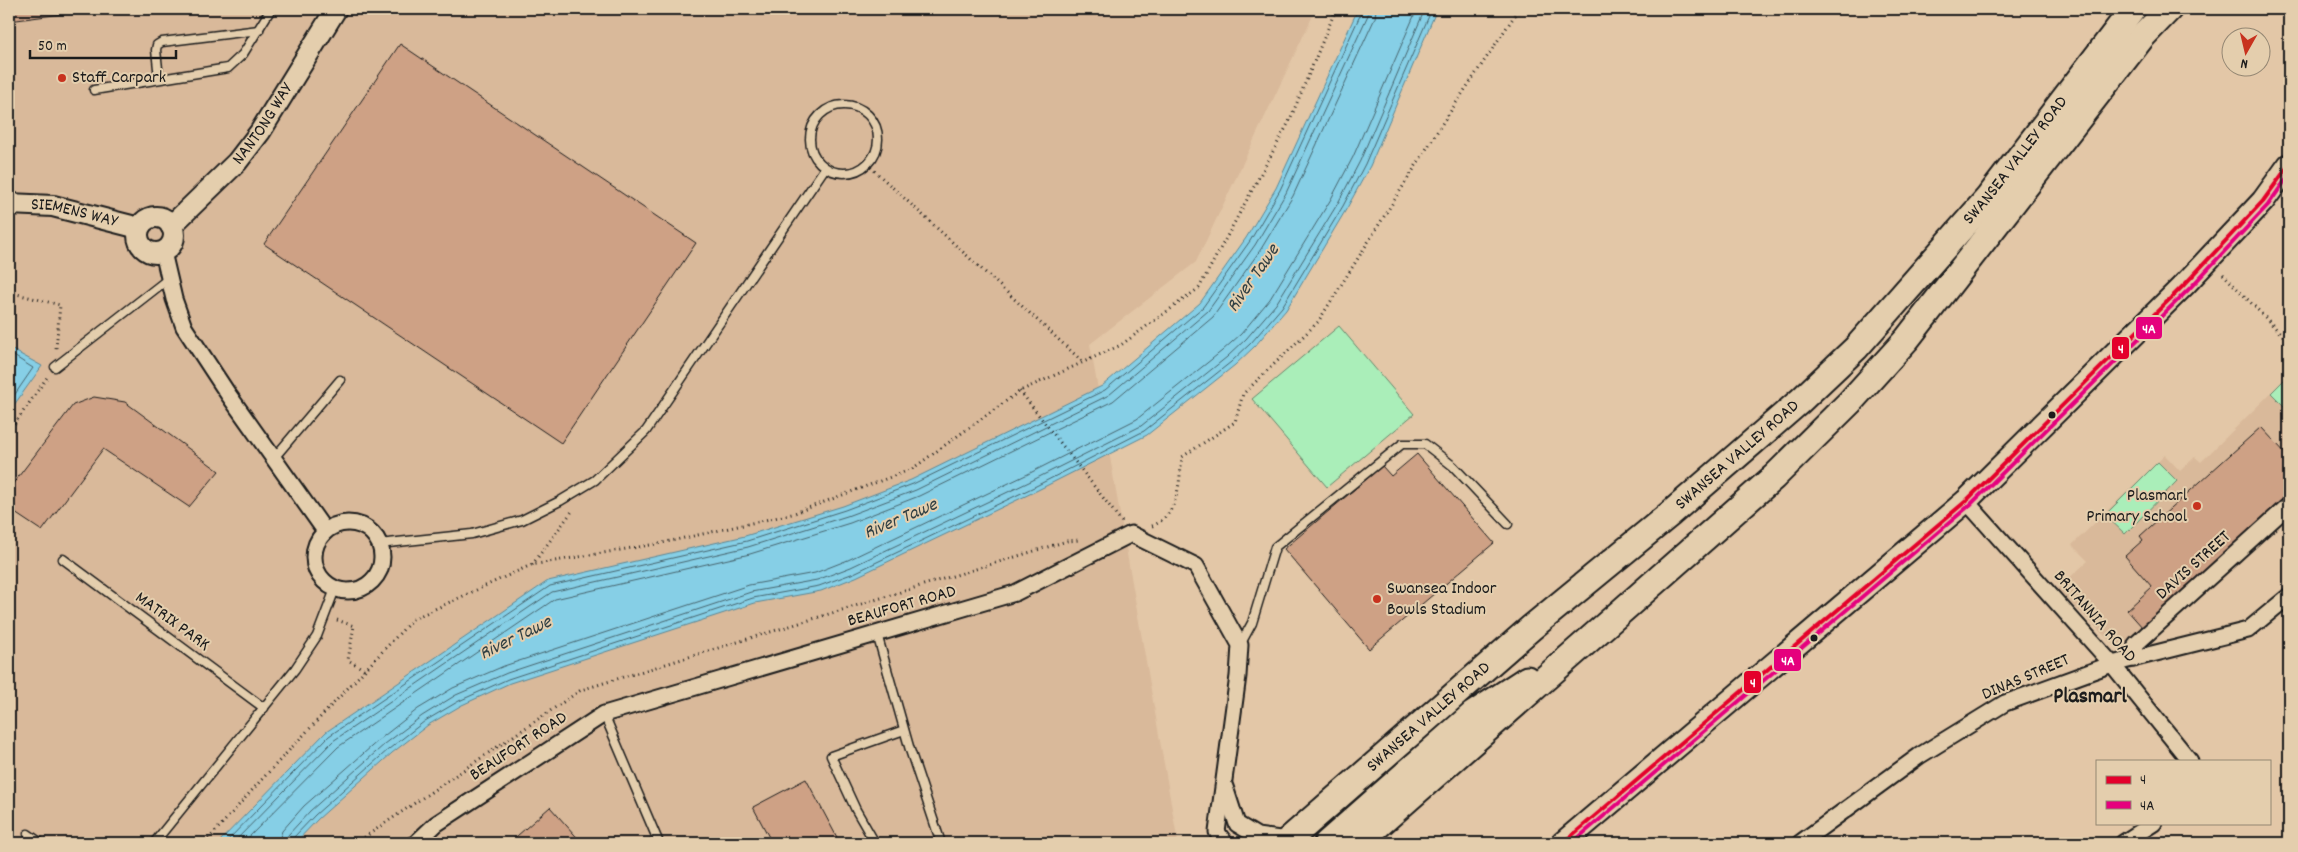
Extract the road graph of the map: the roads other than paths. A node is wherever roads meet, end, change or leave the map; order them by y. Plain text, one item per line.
1 (271, 9) edge
2 (336, 9) edge
3 (2133, 9) edge
4 (2169, 9) edge
5 (259, 30) junction
6 (159, 78) junction
7 (94, 90) dead end
8 (2289, 165) edge
9 (826, 168) junction
10 (9, 204) edge
11 (171, 226) junction
12 (139, 228) junction
13 (163, 252) junction
14 (168, 279) junction
15 (55, 367) road end
16 (340, 380) dead end
17 (274, 458) junction
18 (1966, 501) junction
19 (2289, 505) edge
20 (1508, 524) dead end
21 (325, 531) junction
22 (380, 544) junction
23 (63, 559) dead end
24 (335, 589) junction
25 (2289, 596) edge
26 (878, 634) junction
27 (1598, 634) junction
28 (1240, 645) junction
29 (2134, 659) junction
30 (2112, 664) junction
31 (264, 708) junction
32 (604, 714) junction
33 (904, 730) junction
34 (2189, 760) edge
35 (1224, 783) junction
36 (2152, 824) edge
37 (28, 834) dead end
38 (1219, 839) edge
39 (1286, 842) edge
40 (41, 843) edge
41 (154, 843) edge
42 (416, 843) edge
43 (659, 843) edge
44 (875, 843) edge
45 (941, 843) edge
46 (1326, 843) edge
47 (1358, 843) edge
48 (1563, 843) edge
49 (1800, 843) edge
50 (2123, 843) edge

1 - 5 lane
2 - 11 street, NANTONG WAY
3 - 39 main road, SWANSEA VALLEY ROAD
4 - 27 main road, SWANSEA VALLEY ROAD
5 - 6 lane
5 - 6 lane
6 - 7 lane
8 - 18 main road
9 - 9 lane
9 - 22 lane
10 - 12 street, SIEMENS WAY
11 - 12 street
11 - 13 street
12 - 13 street
13 - 14 street
14 - 15 lane
14 - 17 street
16 - 17 lane
17 - 21 street
18 - 30 street, BRITANNIA ROAD
18 - 48 main road
19 - 29 street, DAVIS STREET
20 - 28 lane
21 - 22 street
21 - 24 street
22 - 24 street
23 - 31 lane, MATRIX PARK
24 - 31 lane
25 - 29 street, DINAS STREET
26 - 28 street, BEAUFORT ROAD
26 - 32 street, BEAUFORT ROAD
26 - 33 lane
27 - 46 main road
27 - 47 main road, SWANSEA VALLEY ROAD
28 - 35 street
29 - 30 street, DINAS STREET
30 - 34 street, BRITANNIA ROAD
30 - 49 street, DINAS STREET
31 - 41 lane
32 - 42 street, BEAUFORT ROAD
32 - 43 lane
33 - 44 lane
33 - 45 lane
35 - 38 street
35 - 39 street
36 - 50 street
37 - 40 lane

